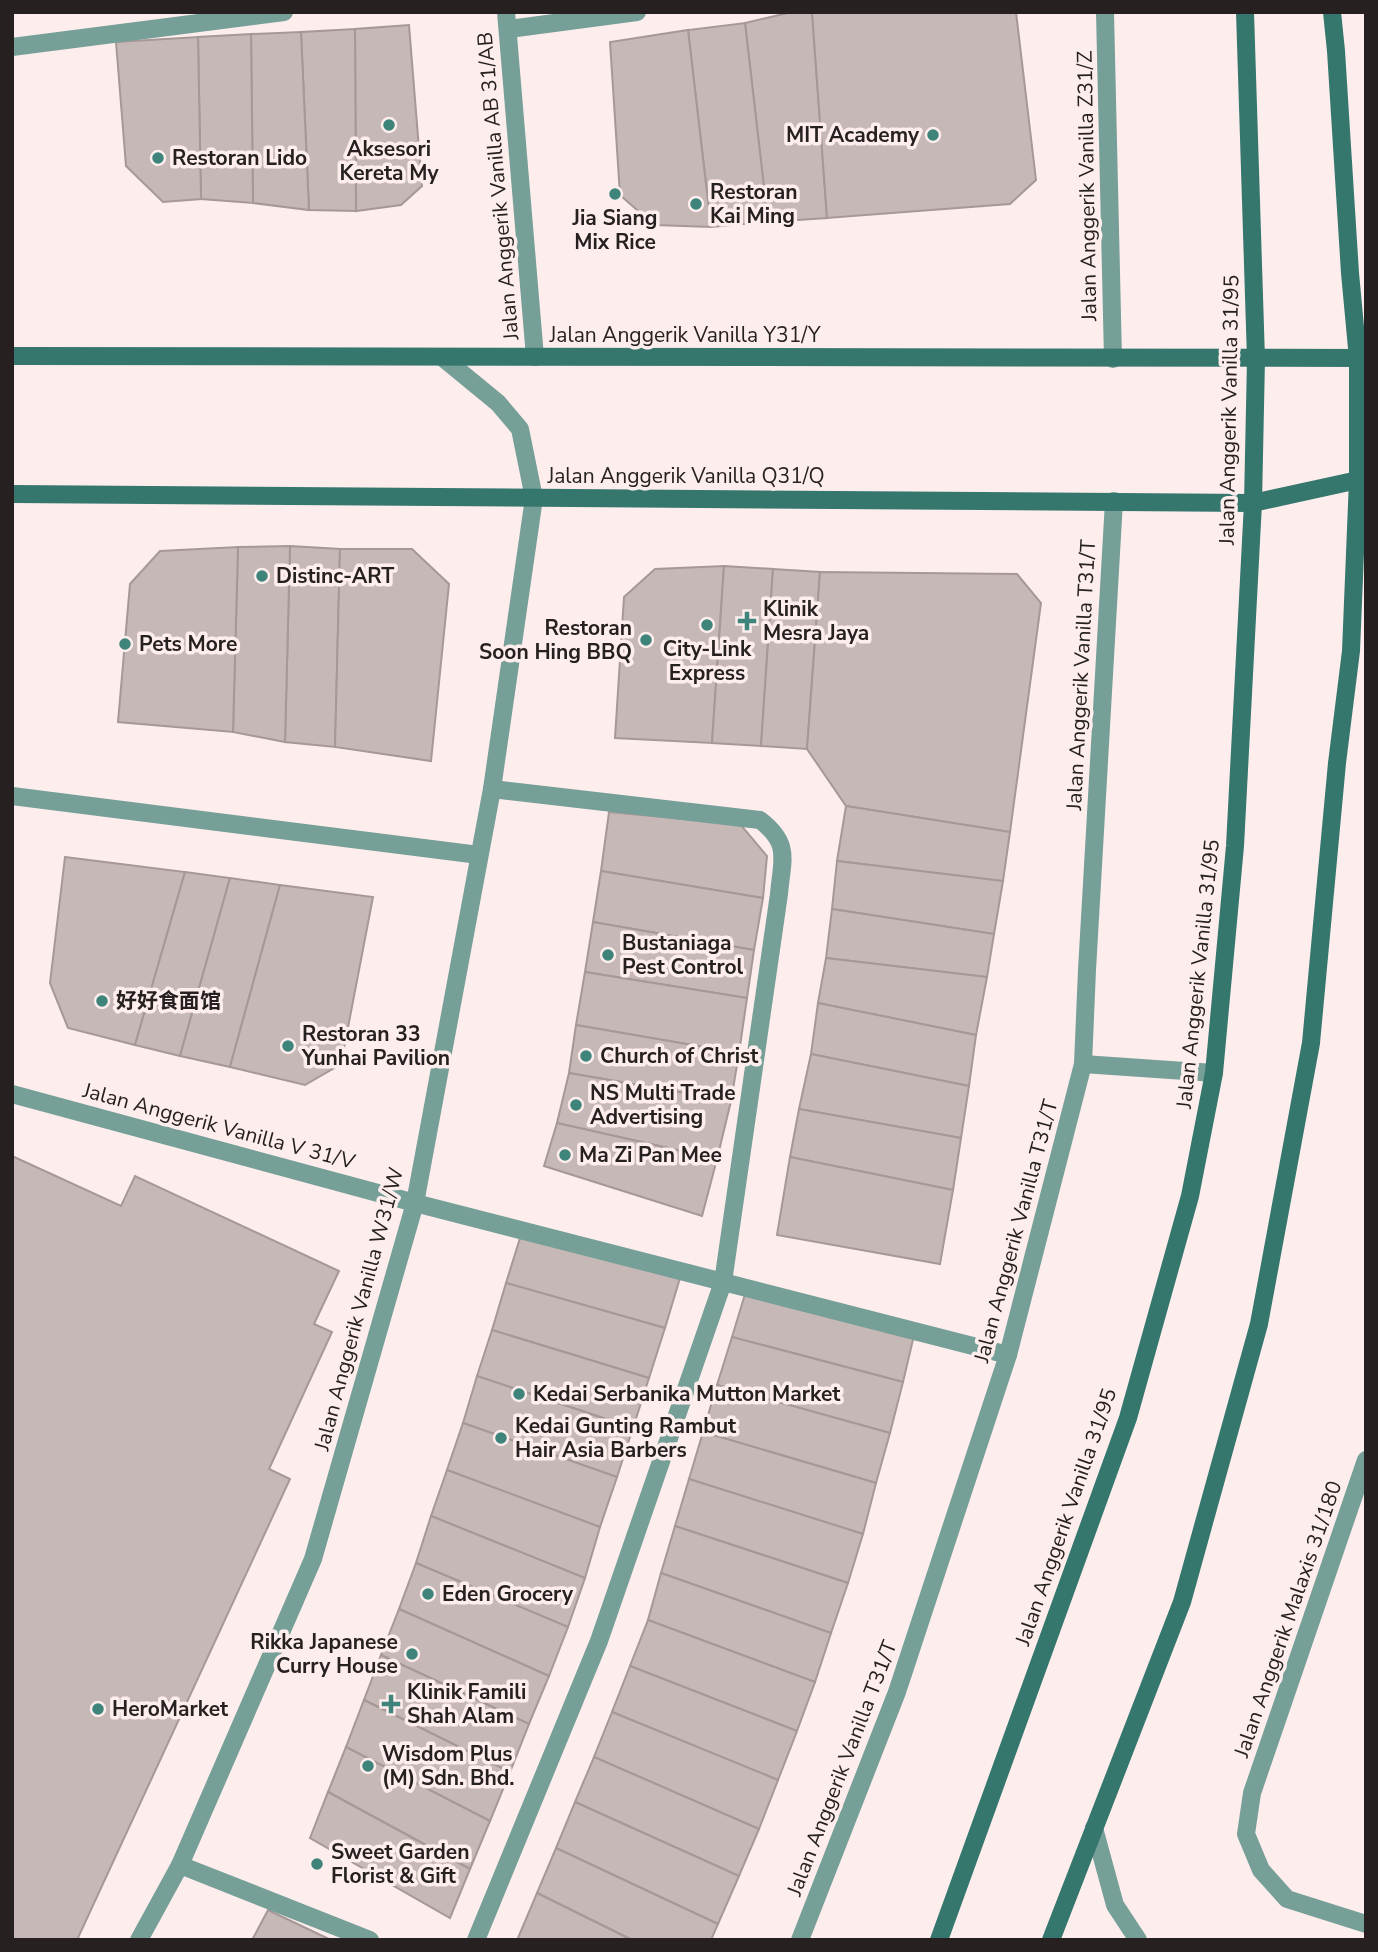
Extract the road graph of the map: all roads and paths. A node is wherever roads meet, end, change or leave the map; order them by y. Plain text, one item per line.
1 (284, 12) edge
2 (637, 12) edge
3 (1105, 12) edge
4 (1245, 12) edge
5 (1332, 12) edge
6 (508, 20) edge
7 (12, 47) edge
8 (1350, 273) junction
9 (1366, 287) edge
10 (12, 356) edge
11 (442, 357) junction
12 (535, 357) junction
13 (1362, 358) edge
14 (1113, 359) junction
15 (1256, 359) junction
16 (1362, 480) edge
17 (12, 494) edge
18 (534, 498) junction
19 (1114, 501) junction
20 (1253, 503) junction
21 (1366, 614) edge
22 (1351, 651) junction
23 (492, 789) junction
24 (12, 796) edge
25 (479, 855) junction
26 (1083, 1064) junction
27 (1214, 1073) junction
28 (12, 1094) edge
29 (415, 1203) junction
30 (723, 1282) junction
31 (1007, 1355) junction
32 (1366, 1460) edge
33 (1094, 1828) junction
34 (180, 1865) junction
35 (1366, 1924) edge
36 (139, 1940) edge
37 (370, 1940) edge
38 (476, 1940) edge
39 (800, 1940) edge
40 (939, 1940) edge
41 (1051, 1940) edge
42 (1138, 1940) edge

1 - 7 street
2 - 6 street
3 - 14 street, Jalan Anggerik Vanilla Z31/Z
4 - 15 street, Jalan Anggerik Vanilla 31/95
5 - 8 street
6 - 12 street, Jalan Anggerik Vanilla AB 31/AB
8 - 9 street
8 - 13 street
10 - 11 street, Jalan Anggerik Vanilla Y31/Y
11 - 12 street, Jalan Anggerik Vanilla Y31/Y
11 - 18 street, Jalan Anggerik Vanilla W31/W
12 - 14 street, Jalan Anggerik Vanilla Y31/Y
13 - 15 street, Jalan Anggerik Vanilla Y31/Y
13 - 16 street
14 - 15 street, Jalan Anggerik Vanilla Y31/Y
15 - 20 street, Jalan Anggerik Vanilla 31/95
16 - 20 street, Jalan Anggerik Vanilla Q31/Q
16 - 22 street
17 - 18 street, Jalan Anggerik Vanilla Q31/Q
18 - 19 street, Jalan Anggerik Vanilla Q31/Q
18 - 23 street, Jalan Anggerik Vanilla W31/W
19 - 20 street, Jalan Anggerik Vanilla Q31/Q
19 - 26 street, Jalan Anggerik Vanilla T31/T
20 - 27 street, Jalan Anggerik Vanilla 31/95
21 - 22 street
22 - 33 street
23 - 25 street, Jalan Anggerik Vanilla W31/W
23 - 30 street
24 - 25 street
25 - 29 street, Jalan Anggerik Vanilla W31/W
26 - 27 street
26 - 31 street, Jalan Anggerik Vanilla T31/T
27 - 40 street, Jalan Anggerik Vanilla 31/95
28 - 29 street, Jalan Anggerik Vanilla V 31/V
29 - 30 street, Jalan Anggerik Vanilla V 31/V
29 - 34 street, Jalan Anggerik Vanilla W31/W
30 - 31 street, Jalan Anggerik Vanilla V 31/V
30 - 38 street
31 - 39 street, Jalan Anggerik Vanilla T31/T
32 - 35 street, Jalan Anggerik Malaxis 31/180
33 - 41 street
33 - 42 street
34 - 36 street, Jalan Anggerik Vanilla W31/W
34 - 37 street

